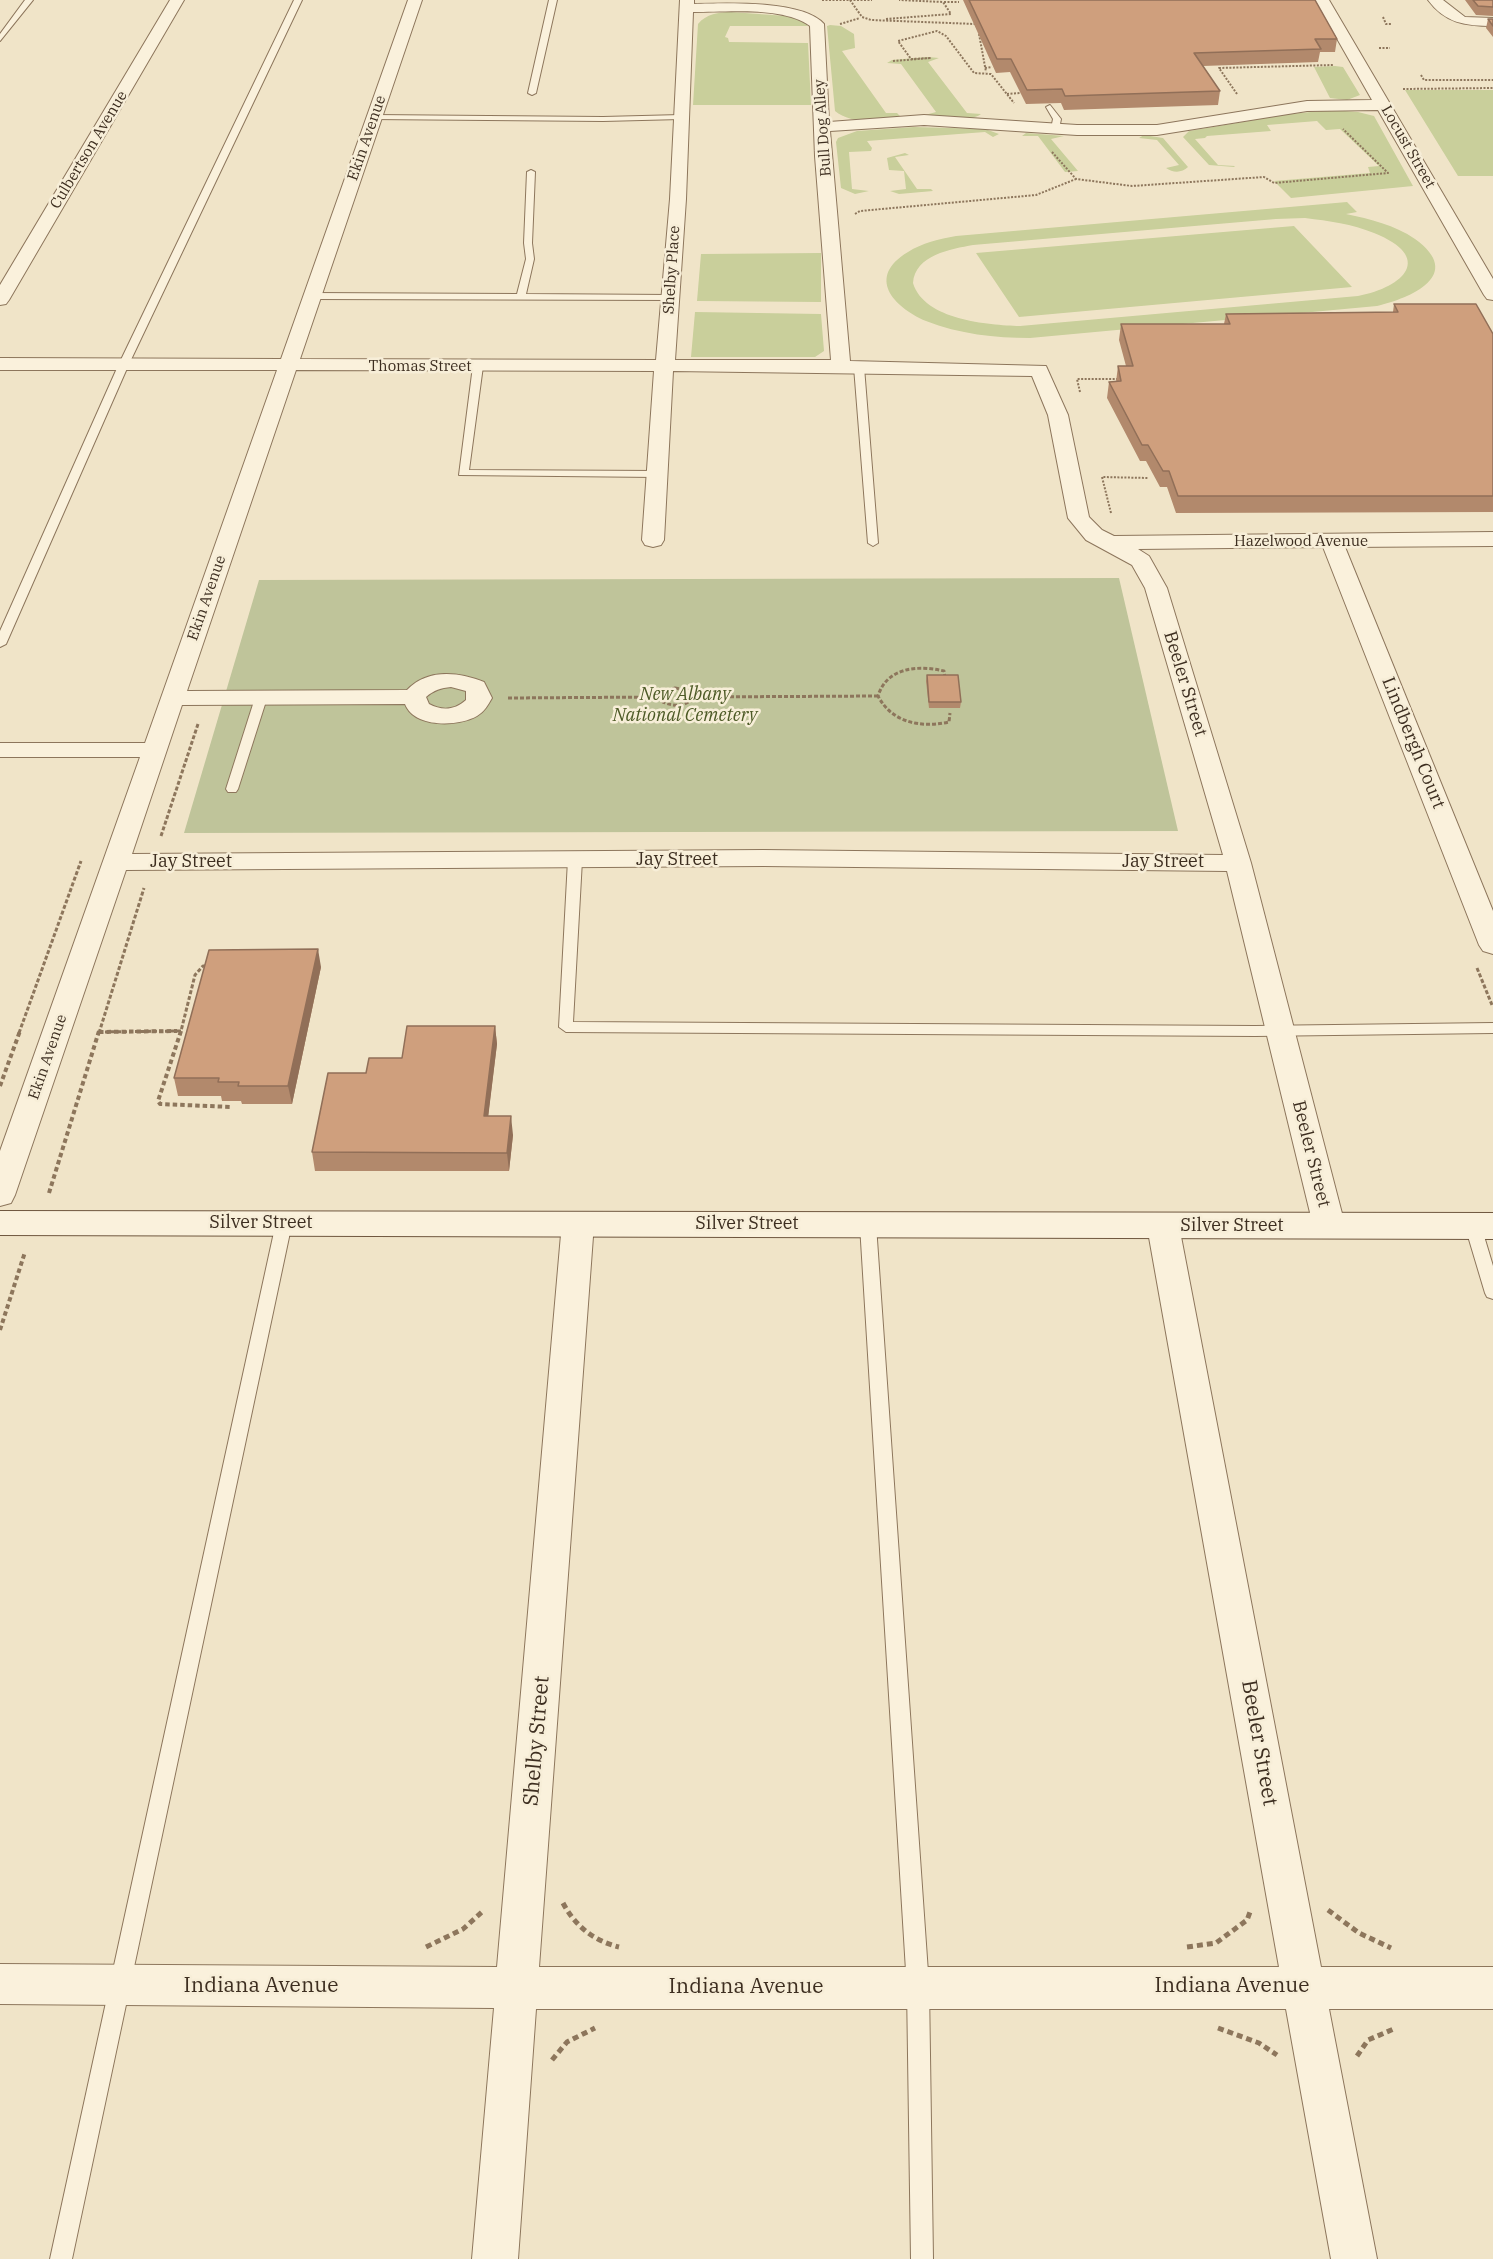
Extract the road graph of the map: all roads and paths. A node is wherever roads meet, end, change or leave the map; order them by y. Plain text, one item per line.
1 (29, 0) edge
2 (177, 0) edge
3 (298, 0) edge
4 (415, 0) edge
5 (553, 0) edge
6 (822, 0) edge
7 (850, 0) edge
8 (872, 0) edge
9 (899, 0) edge
10 (1322, 0) edge
11 (1435, 0) edge
12 (943, 2) junction
13 (959, 2) dead end
14 (687, 4) edge
15 (1383, 17) dead end
16 (871, 20) junction
17 (1493, 22) edge
18 (1391, 24) dead end
19 (937, 31) dead end
20 (0, 39) edge
21 (893, 61) dead end
22 (1343, 64) dead end
23 (992, 68) edge
24 (986, 70) joint
25 (1421, 75) dead end
26 (1424, 80) junction
27 (1493, 80) edge
28 (1493, 88) edge
29 (1402, 89) dead end
30 (1429, 89) junction
31 (532, 93) dead end
32 (1020, 93) edge
33 (1007, 94) dead end
34 (1384, 105) junction
35 (1050, 107) edge
36 (1254, 115) junction
37 (374, 117) junction
38 (681, 117) junction
39 (822, 127) junction
40 (1055, 129) junction
41 (531, 172) dead end
42 (1076, 178) dead end
43 (853, 214) dead end
44 (1493, 295) edge
45 (312, 296) junction
46 (521, 297) junction
47 (1, 298) edge
48 (670, 298) junction
49 (0, 364) edge
50 (123, 366) junction
51 (288, 366) junction
52 (478, 366) junction
53 (663, 367) junction
54 (850, 367) junction
55 (1070, 375) dead end
56 (1077, 379) junction
57 (1125, 379) edge
58 (1082, 401) dead end
59 (657, 474) junction
60 (1493, 539) edge
61 (653, 540) dead end
62 (1332, 542) junction
63 (873, 543) dead end
64 (1108, 543) junction
65 (0, 644) edge
66 (945, 679) edge
67 (878, 696) junction
68 (414, 697) junction
69 (660, 697) junction
70 (694, 697) junction
71 (173, 698) junction
72 (261, 698) junction
73 (480, 698) junction
74 (950, 713) edge
75 (0, 750) edge
76 (154, 750) junction
77 (232, 789) dead end
78 (575, 860) junction
79 (115, 862) junction
80 (1238, 863) junction
81 (1493, 945) edge
82 (213, 966) edge
83 (1493, 1028) edge
84 (182, 1031) junction
85 (1280, 1031) junction
86 (99, 1032) dead end
87 (232, 1107) edge
88 (0, 1195) edge
89 (0, 1223) edge
90 (284, 1223) junction
91 (578, 1223) junction
92 (868, 1225) junction
93 (1329, 1225) junction
94 (1163, 1226) junction
95 (1483, 1226) edge
96 (26, 1248) dead end
97 (1493, 1293) edge
98 (0, 1330) edge
99 (1325, 1907) dead end
100 (1397, 1950) dead end
101 (0, 1984) edge
102 (118, 1985) junction
103 (1304, 1986) junction
104 (918, 1987) junction
105 (517, 1988) junction
106 (1493, 1988) edge
107 (1399, 2026) dead end
108 (1355, 2059) dead end
109 (61, 2259) edge
110 (495, 2259) edge
111 (922, 2259) edge
112 (1354, 2259) edge

1 - 20 lane
2 - 47 street, Culbertson Avenue
3 - 50 lane
4 - 37 street, Ekin Avenue
5 - 31 lane
6 - 7 path
7 - 8 path
7 - 16 path
9 - 12 path
10 - 34 street, Locust Street
11 - 17 street
12 - 13 path
12 - 16 path
14 - 38 street, Shelby Place
14 - 39 street, Bull Dog Alley
15 - 18 path
16 - 24 path
19 - 21 path
22 - 36 path
23 - 24 path
25 - 26 path
26 - 27 path
26 - 30 path
28 - 30 path
29 - 30 path
32 - 33 path
34 - 36 street
34 - 44 street, Locust Street
35 - 40 lane
36 - 40 street
37 - 38 lane
37 - 45 street, Ekin Avenue
38 - 48 street, Shelby Place
39 - 40 street
39 - 54 street, Bull Dog Alley
41 - 46 lane
42 - 43 path
45 - 46 lane
45 - 51 street, Ekin Avenue
46 - 48 lane
48 - 53 street, Shelby Place
49 - 50 street, Thomas Street
50 - 51 street, Thomas Street
50 - 65 lane
51 - 52 street, Thomas Street
51 - 71 street, Ekin Avenue
52 - 53 street, Thomas Street
52 - 59 lane
53 - 54 street, Thomas Street
53 - 59 street, Shelby Place
54 - 63 lane
54 - 64 street, Beeler Street
55 - 56 path
56 - 57 path
56 - 58 path
59 - 61 street, Shelby Place
60 - 62 street, Hazelwood Avenue
62 - 64 street, Hazelwood Avenue
62 - 81 street, Lindbergh Court
64 - 80 street, Beeler Street
66 - 67 path
67 - 70 path
67 - 74 path
68 - 72 street
68 - 73 street
68 - 73 street
69 - 70 path
69 - 70 path
69 - 73 path
71 - 72 street
71 - 76 street, Ekin Avenue
72 - 77 lane
75 - 76 street
76 - 79 street, Ekin Avenue
78 - 79 street, Jay Street
78 - 80 street, Jay Street
78 - 85 lane
79 - 88 street, Ekin Avenue
80 - 85 street, Beeler Street
82 - 84 path
83 - 85 lane
84 - 86 path
84 - 87 path
85 - 93 street, Beeler Street
89 - 90 main road, Silver Street
90 - 91 main road, Silver Street
90 - 102 lane
91 - 92 main road, Silver Street
91 - 105 street, Shelby Street
92 - 94 main road, Silver Street
92 - 104 lane
93 - 94 main road, Silver Street
93 - 95 main road, Silver Street
94 - 103 street, Beeler Street
95 - 97 lane
96 - 98 path
99 - 100 path
101 - 102 street, Indiana Avenue
102 - 105 street, Indiana Avenue
102 - 109 lane
103 - 104 street, Indiana Avenue
103 - 106 street, Indiana Avenue
103 - 112 street, Beeler Street
104 - 105 street, Indiana Avenue
104 - 111 lane
105 - 110 street, Shelby Street
107 - 108 path

